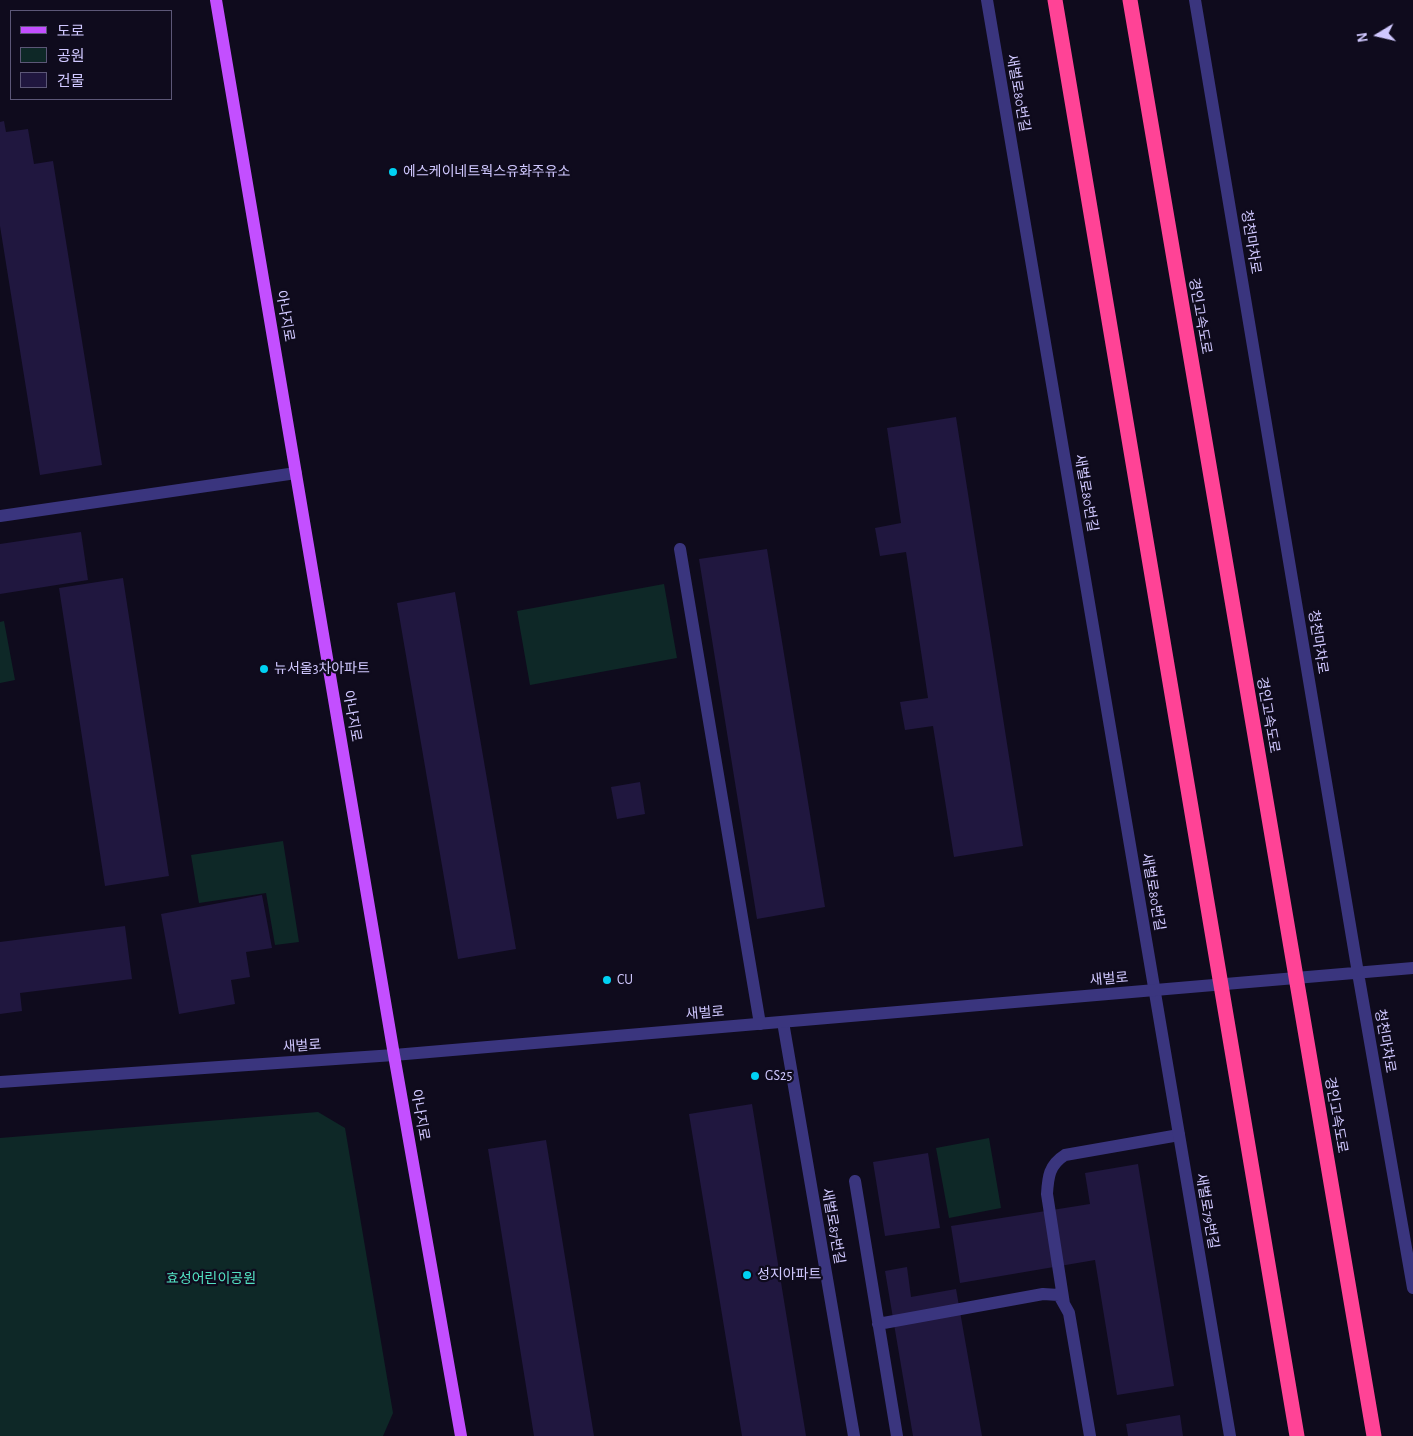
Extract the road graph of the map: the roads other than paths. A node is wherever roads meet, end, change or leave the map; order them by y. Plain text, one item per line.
1 (216, 0) edge
2 (987, 0) edge
3 (1055, 0) edge
4 (1130, 0) edge
5 (1196, 0) edge
6 (296, 473) junction
7 (0, 516) edge
8 (680, 549) dead end
9 (1413, 968) edge
10 (1358, 973) junction
11 (1155, 990) junction
12 (783, 1022) junction
13 (760, 1024) junction
14 (394, 1055) junction
15 (0, 1082) edge
16 (1179, 1135) junction
17 (855, 1180) dead end
18 (1413, 1288) edge
19 (1064, 1304) junction
20 (878, 1324) junction
21 (461, 1436) edge
22 (854, 1436) edge
23 (897, 1436) edge
24 (1090, 1436) edge
25 (1230, 1436) edge
26 (1298, 1436) edge
27 (1374, 1436) edge

1 - 6 main road, 아나지로
2 - 11 street, 새벌로80번길
3 - 26 highway
4 - 27 highway, 경인고속도로
5 - 10 street, 청천마차로
6 - 7 street
6 - 14 main road, 아나지로
8 - 13 street
9 - 10 street, 새벌로
10 - 11 street, 새벌로
10 - 18 street, 청천마차로
11 - 12 street, 새벌로
11 - 16 street, 새벌로79번길
12 - 13 street, 새벌로
12 - 22 street, 새벌로87번길
13 - 14 street, 새벌로
14 - 15 street, 새벌로
14 - 21 main road, 아나지로
16 - 19 street
16 - 25 street, 새벌로79번길
17 - 20 street
19 - 20 street
19 - 24 street
20 - 23 street

